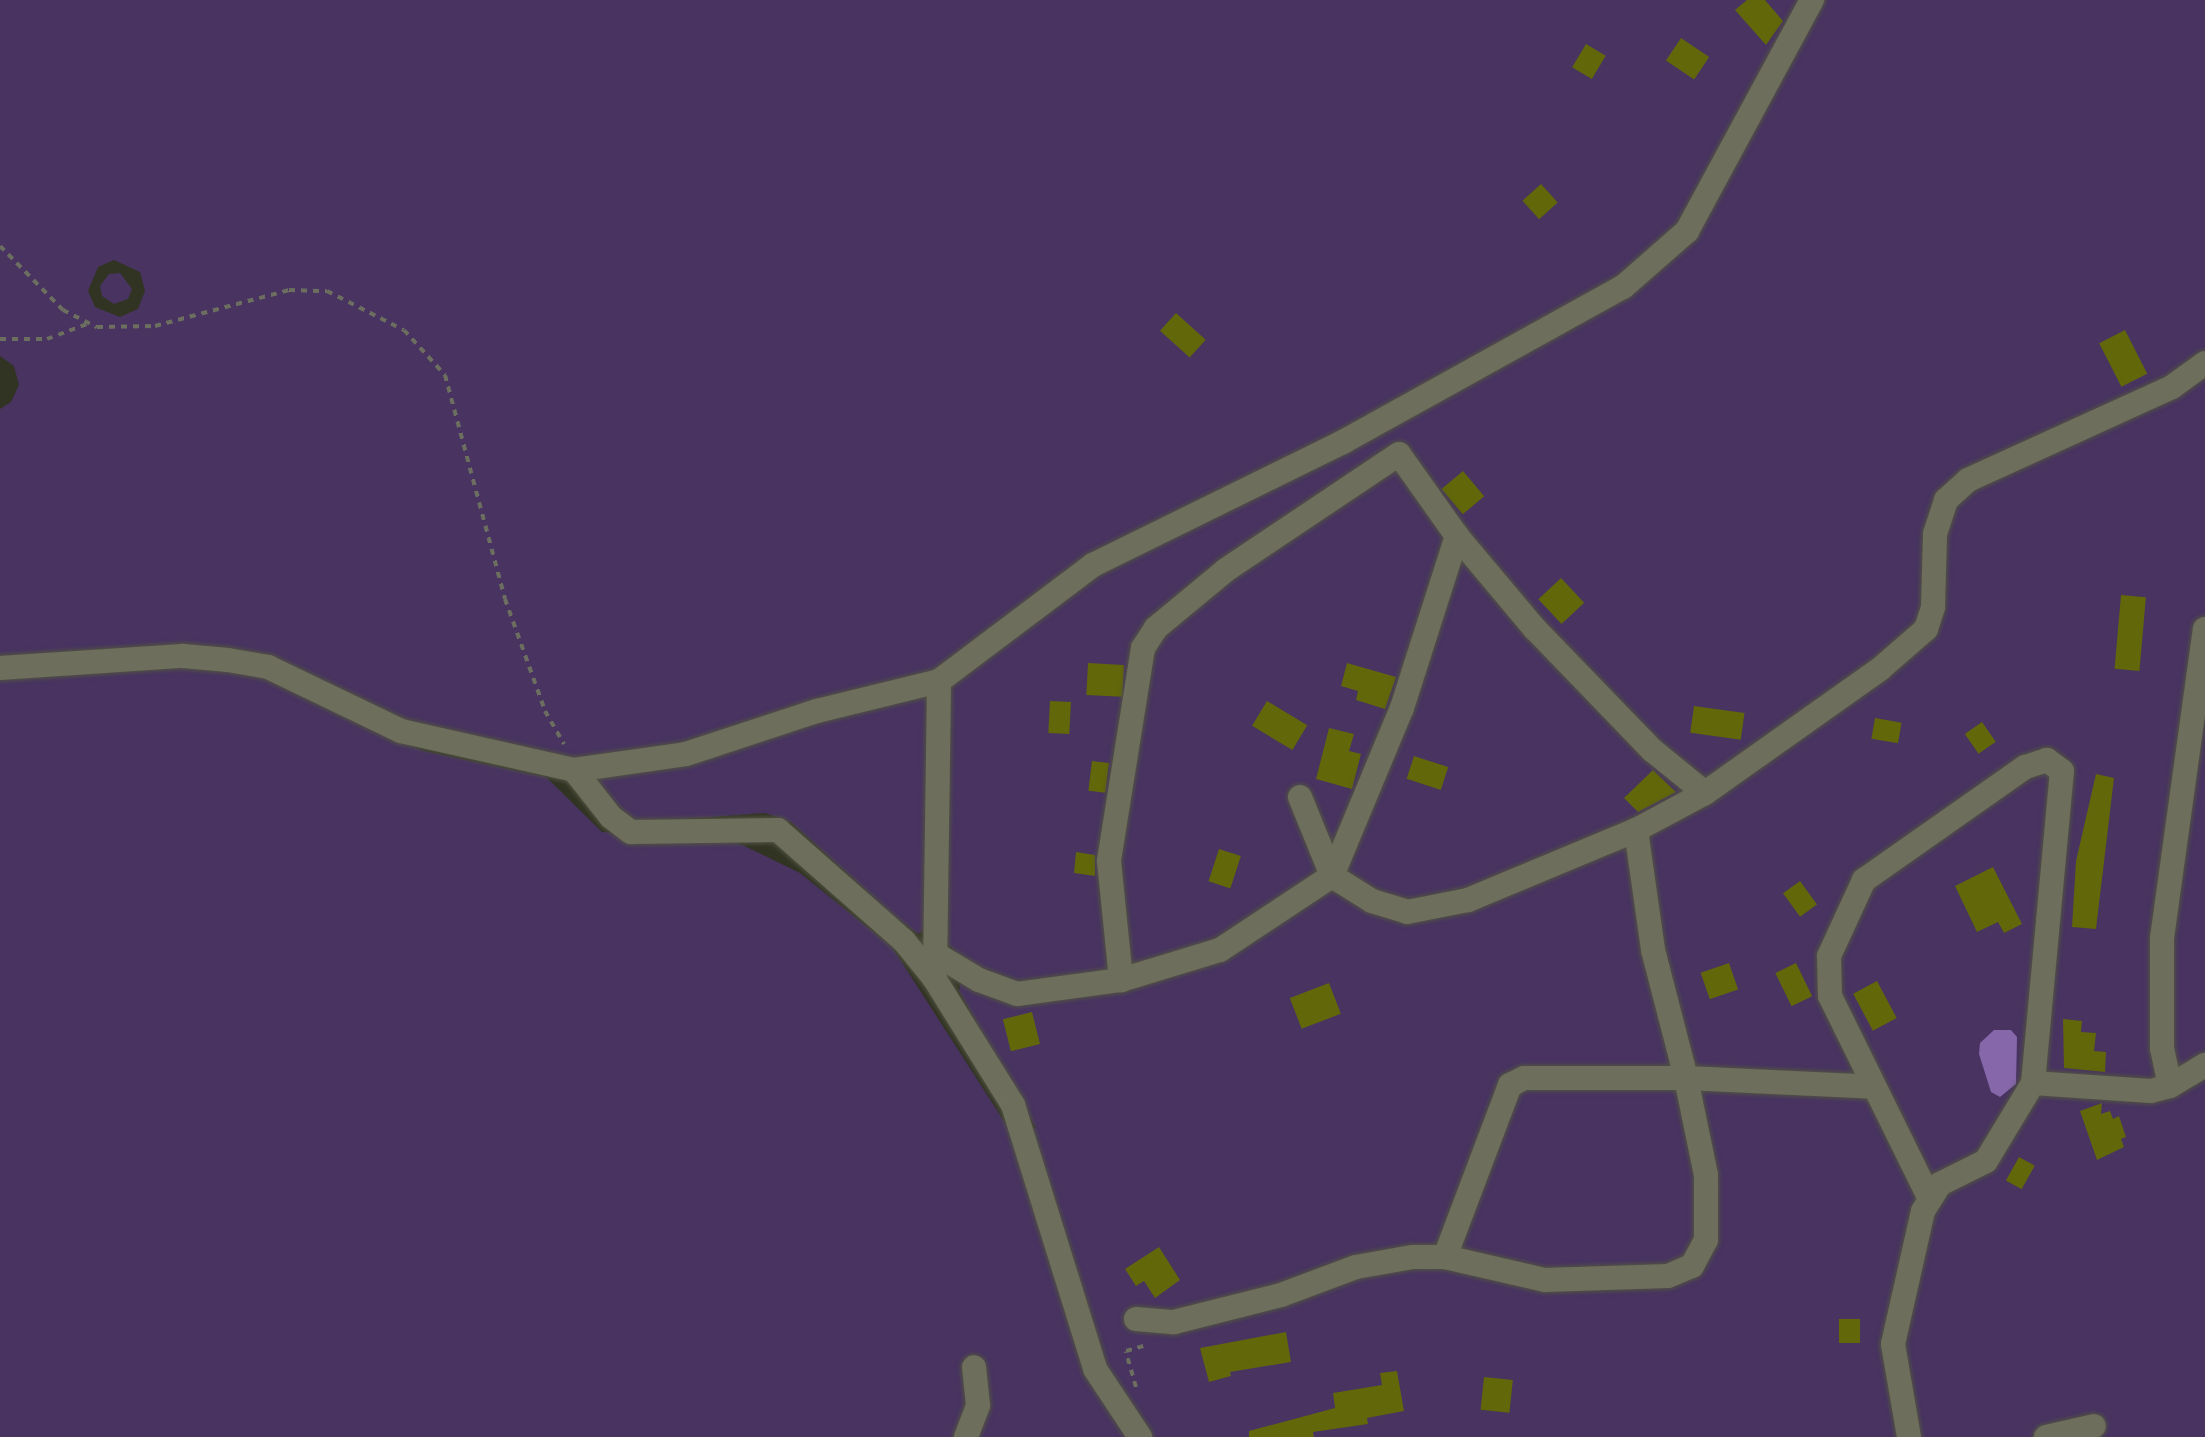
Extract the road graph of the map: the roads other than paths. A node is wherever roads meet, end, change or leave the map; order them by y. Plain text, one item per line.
1 (1812, 0) edge
2 (2205, 363) edge
3 (1457, 536) junction
4 (2205, 629) edge
5 (0, 668) edge
6 (939, 681) junction
7 (578, 770) junction
8 (1705, 793) junction
9 (1300, 797) dead end
10 (1636, 830) junction
11 (1332, 876) junction
12 (936, 967) junction
13 (1121, 980) junction
14 (2205, 1065) edge
15 (1686, 1078) junction
16 (2033, 1083) junction
17 (2170, 1086) junction
18 (1874, 1087) junction
19 (1929, 1197) junction
20 (1445, 1257) junction
21 (1136, 1319) dead end
22 (974, 1367) dead end
23 (2094, 1426) dead end
24 (966, 1437) edge
25 (1140, 1437) edge
26 (1909, 1437) edge
27 (2046, 1437) edge

1 - 6 street
2 - 8 street
3 - 8 street
3 - 11 street
3 - 13 street
4 - 17 street
5 - 7 street
6 - 7 street
6 - 12 street
7 - 12 street
8 - 10 street
9 - 11 street
10 - 11 street
10 - 15 street
11 - 13 street
12 - 13 street
12 - 25 street
14 - 17 street
15 - 18 street
15 - 20 street
15 - 20 street
16 - 17 street
16 - 18 street
16 - 19 street
18 - 19 street
19 - 26 street
20 - 21 street
22 - 24 street
23 - 27 street

